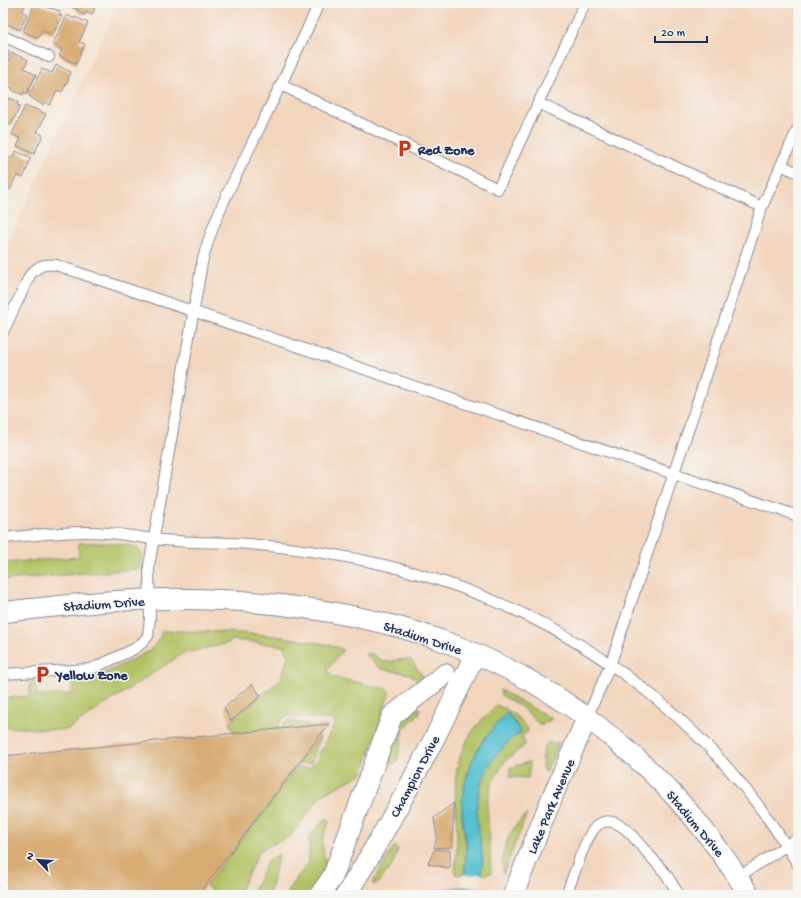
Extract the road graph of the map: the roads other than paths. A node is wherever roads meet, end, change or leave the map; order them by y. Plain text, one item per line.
1 (320, 3) edge
2 (584, 3) edge
3 (3, 36) edge
4 (48, 57) dead end
5 (281, 85) junction
6 (538, 103) junction
7 (798, 128) edge
8 (781, 165) junction
9 (798, 173) edge
10 (762, 207) junction
11 (194, 312) junction
12 (3, 332) edge
13 (673, 474) junction
14 (798, 516) edge
15 (3, 538) edge
16 (155, 540) junction
17 (150, 600) junction
18 (3, 612) edge
19 (475, 654) junction
20 (611, 663) junction
21 (3, 674) edge
22 (445, 674) dead end
23 (587, 718) junction
24 (798, 838) edge
25 (787, 846) junction
26 (798, 865) edge
27 (738, 877) junction
28 (320, 895) edge
29 (346, 895) edge
30 (513, 895) edge
31 (566, 895) edge
32 (679, 895) edge
33 (749, 895) edge

1 - 5 lane
2 - 6 lane
3 - 4 lane
5 - 6 lane
5 - 11 lane
6 - 10 lane
7 - 8 lane
8 - 9 lane
8 - 10 lane
10 - 13 lane
11 - 12 lane
11 - 13 lane
11 - 16 lane
13 - 14 lane
13 - 20 lane
15 - 16 lane
16 - 17 lane
16 - 20 lane
17 - 18 street, Stadium Drive
17 - 19 street, Stadium Drive
17 - 21 lane
19 - 23 street, Stadium Drive
19 - 29 street, Champion Drive
20 - 23 lane
20 - 25 lane
22 - 28 street
23 - 27 street, Stadium Drive
23 - 30 street, Lake Park Avenue
24 - 25 lane
25 - 26 lane
25 - 27 lane
27 - 33 street, Stadium Drive
31 - 32 lane

